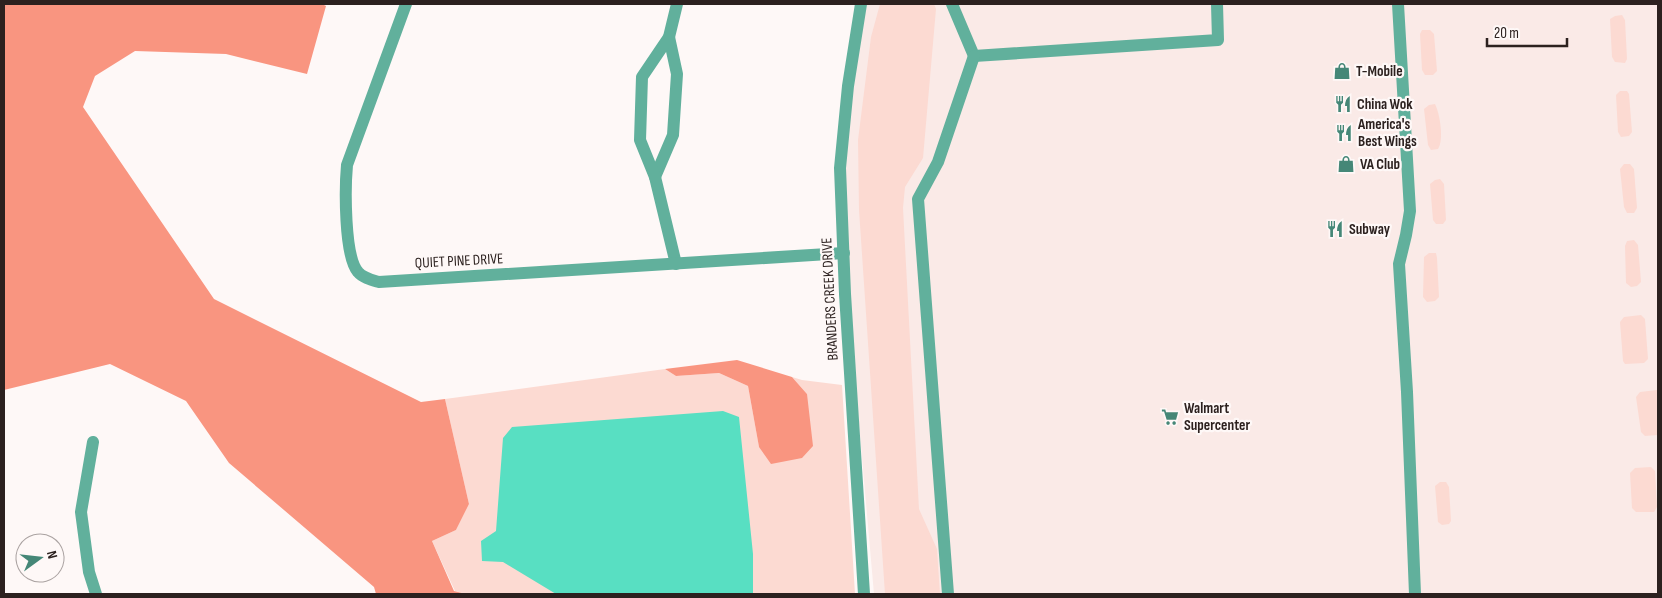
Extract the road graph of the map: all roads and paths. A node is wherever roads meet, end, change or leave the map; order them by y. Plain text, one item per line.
1 (406, 4) edge
2 (677, 4) edge
3 (860, 4) edge
4 (952, 4) edge
5 (1217, 4) edge
6 (1398, 4) edge
7 (669, 37) junction
8 (974, 56) junction
9 (654, 176) junction
10 (844, 253) junction
11 (676, 264) junction
12 (93, 442) dead end
13 (96, 594) edge
14 (864, 594) edge
15 (948, 594) edge
16 (1415, 594) edge

1 - 11 street, QUIET PINE DRIVE
2 - 7 street
3 - 10 street, BRANDERS CREEK DRIVE
4 - 8 street
5 - 8 street
6 - 16 street
7 - 9 street
7 - 9 street
8 - 15 street
9 - 11 street
10 - 11 street, QUIET PINE DRIVE
10 - 14 street, BRANDERS CREEK DRIVE
12 - 13 street

